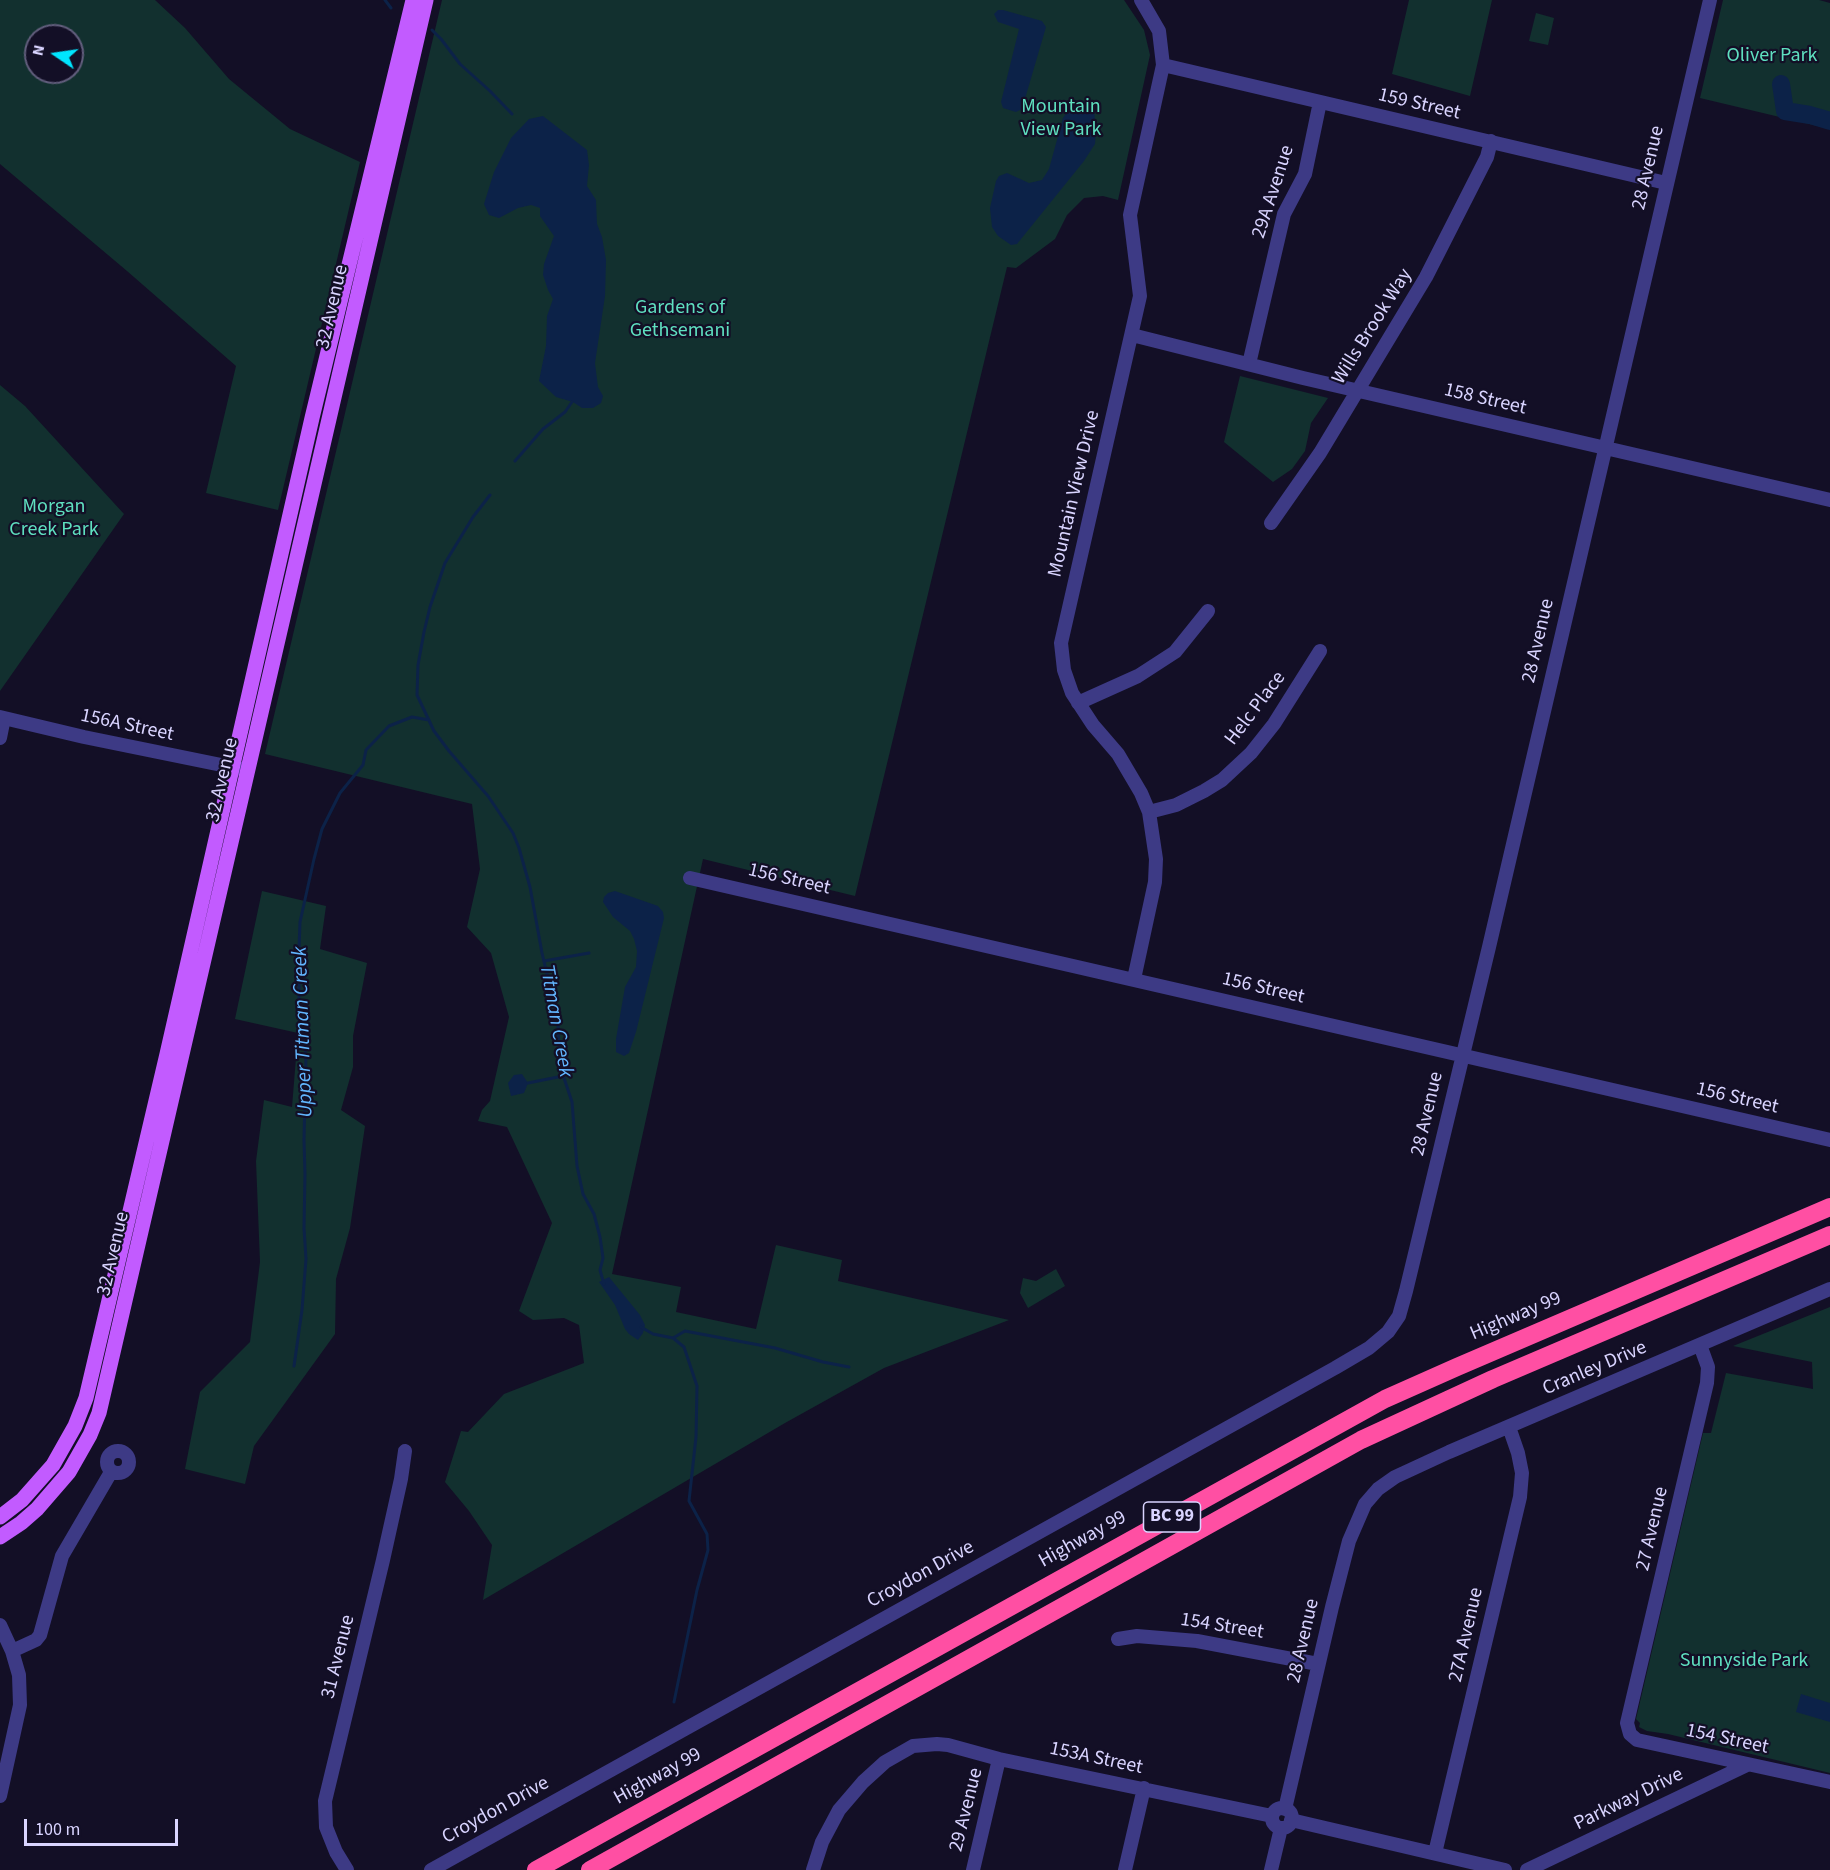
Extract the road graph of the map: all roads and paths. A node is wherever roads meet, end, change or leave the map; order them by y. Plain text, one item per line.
1 (413, 0) edge
2 (426, 0) edge
3 (1141, 0) edge
4 (1710, 0) edge
5 (1163, 65) junction
6 (1320, 102) junction
7 (1491, 141) junction
8 (1666, 183) junction
9 (1132, 335) junction
10 (1250, 364) junction
11 (1356, 390) junction
12 (1604, 447) junction
13 (1830, 500) edge
14 (1271, 523) dead end
15 (1208, 611) dead end
16 (1320, 651) dead end
17 (1078, 703) junction
18 (2, 718) edge
19 (0, 738) edge
20 (239, 769) junction
21 (1149, 812) junction
22 (690, 878) dead end
23 (1134, 979) junction
24 (1463, 1056) junction
25 (163, 1072) junction
26 (1828, 1139) edge
27 (160, 1148) junction
28 (1830, 1207) edge
29 (1830, 1235) edge
30 (1830, 1289) edge
31 (1406, 1292) joint
32 (1700, 1345) junction
33 (1509, 1427) junction
34 (405, 1451) dead end
35 (111, 1472) dead end
36 (1378, 1489) joint
37 (0, 1517) edge
38 (0, 1537) edge
39 (0, 1625) edge
40 (1118, 1639) dead end
41 (12, 1651) junction
42 (1318, 1664) junction
43 (1627, 1723) joint
44 (999, 1759) junction
45 (1747, 1765) junction
46 (1830, 1782) edge
47 (1144, 1788) junction
48 (0, 1796) edge
49 (1282, 1818) junction
50 (1435, 1853) junction
51 (346, 1870) edge
52 (431, 1870) edge
53 (536, 1870) edge
54 (590, 1870) edge
55 (813, 1870) edge
56 (973, 1870) edge
57 (1125, 1870) edge
58 (1271, 1870) edge
59 (1505, 1870) edge
60 (1527, 1870) edge

1 - 20 main road, 32 Avenue
2 - 20 main road, 32 Avenue
3 - 5 street, Mountain View Drive
4 - 8 street, 28 Avenue
5 - 6 street, 159 Street
5 - 9 street, Mountain View Drive
6 - 7 street, 159 Street
6 - 10 street, 29A Avenue
7 - 8 street, 159 Street
7 - 11 street, Wills Brook Way
8 - 12 street, 28 Avenue
9 - 10 street, 158 Street
9 - 17 street, Mountain View Drive
10 - 11 street, 158 Street
11 - 12 street, 158 Street
11 - 14 street, Wills Brook Way
12 - 13 street, 158 Street
12 - 24 street, 28 Avenue
15 - 17 street
16 - 21 street, Helc Place
17 - 21 street, Mountain View Drive
18 - 19 street
18 - 20 street, 156A Street
20 - 25 main road, 32 Avenue
20 - 27 main road, 32 Avenue
21 - 23 street, Mountain View Drive
22 - 23 street, 156 Street
23 - 24 street, 156 Street
24 - 26 street, 156 Street
24 - 31 street, 28 Avenue
25 - 27 main road
25 - 37 main road, 32 Avenue
27 - 38 main road, 32 Avenue
28 - 53 highway, Highway 99 / BC 99
29 - 54 highway, BC 99
30 - 32 street, Cranley Drive
31 - 52 street, Croydon Drive
32 - 33 street, Cranley Drive
32 - 43 street, 27 Avenue
33 - 36 street, Cranley Drive
33 - 50 street, 27A Avenue
34 - 51 street, 31 Avenue
35 - 41 street
36 - 42 street, 28 Avenue
39 - 41 street
40 - 42 street, 154 Street
41 - 48 street
42 - 49 street, 28 Avenue
43 - 45 street, 154 Street
44 - 47 street, 153A Street
44 - 55 street, 153A Street
44 - 56 street, 29 Avenue
45 - 46 street, 154 Street
45 - 60 street, Parkway Drive
47 - 49 street, 153A Street
47 - 57 street
49 - 50 street, 153A Street
49 - 58 street, 28 Avenue
50 - 59 street, 153A Street

